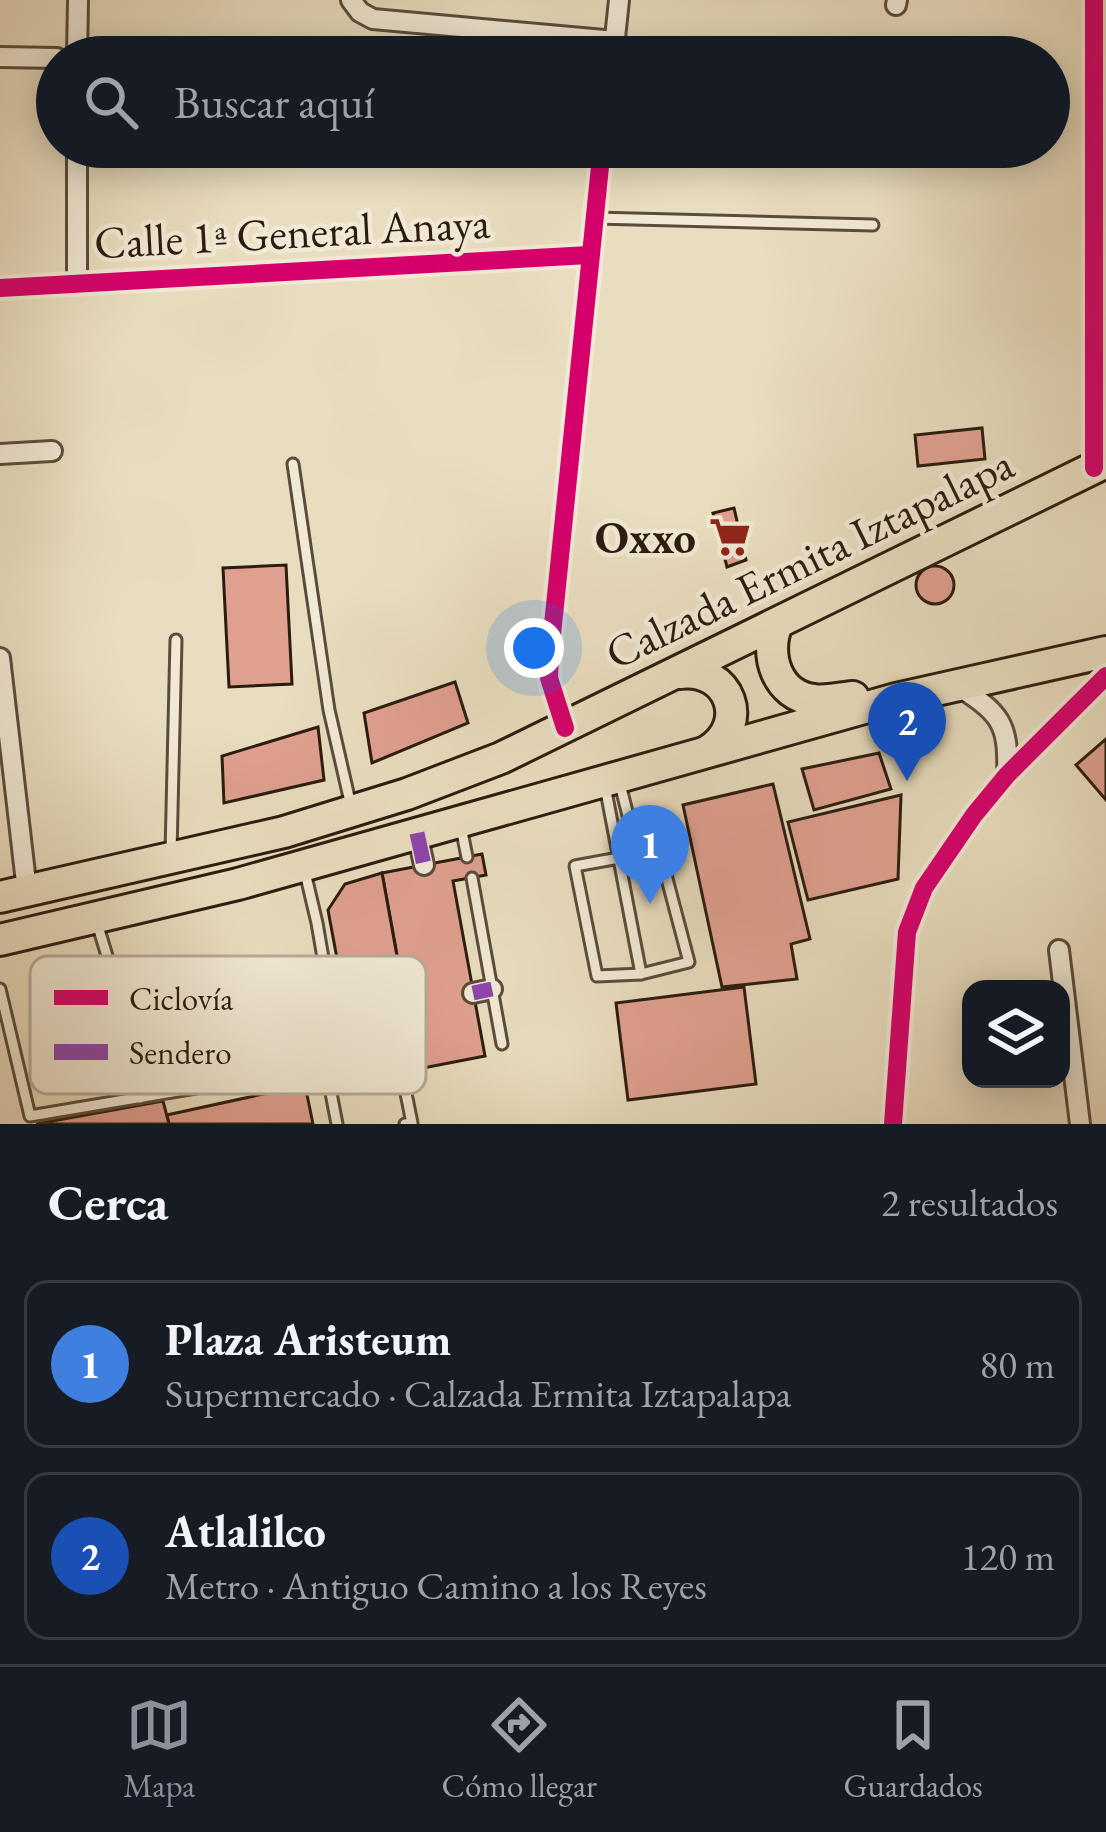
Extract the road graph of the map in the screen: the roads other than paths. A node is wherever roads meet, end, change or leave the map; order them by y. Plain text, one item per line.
1 (78, 0) edge
2 (351, 0) edge
3 (619, 0) edge
4 (1094, 0) edge
5 (77, 36) edge
6 (510, 36) edge
7 (615, 36) edge
8 (0, 57) edge
9 (36, 58) edge
10 (1099, 128) edge
11 (77, 168) edge
12 (600, 168) edge
13 (594, 218) junction
14 (873, 225) dead end
15 (589, 255) junction
16 (77, 282) junction
17 (0, 288) edge
18 (52, 451) dead end
19 (0, 454) edge
20 (293, 464) dead end
21 (1100, 465) edge
22 (778, 624) junction
23 (176, 640) dead end
24 (1106, 652) edge
25 (0, 658) edge
26 (680, 673) junction
27 (1106, 676) edge
28 (956, 685) junction
29 (896, 699) junction
30 (565, 728) junction
31 (708, 751) junction
32 (1007, 775) junction
33 (611, 778) junction
34 (352, 811) junction
35 (459, 821) junction
36 (417, 833) junction
37 (467, 857) dead end
38 (620, 858) junction
39 (171, 859) junction
40 (303, 865) junction
41 (424, 865) dead end
42 (472, 878) dead end
43 (14, 894) edge
44 (95, 917) junction
45 (0, 940) edge
46 (1059, 950) dead end
47 (107, 956) edge
48 (323, 956) edge
49 (641, 974) junction
50 (0, 989) edge
51 (502, 1045) dead end
52 (139, 1094) edge
53 (163, 1094) edge
54 (331, 1094) edge
55 (406, 1094) edge
56 (140, 1098) junction
57 (337, 1124) edge
58 (405, 1124) edge
59 (893, 1124) edge
60 (1080, 1124) edge

1 - 5 street
2 - 6 street
3 - 7 street
4 - 10 street
8 - 9 street
10 - 21 street
11 - 16 street
12 - 13 street
13 - 14 lane
13 - 15 street
15 - 16 street, Calle 1ª General Anaya
15 - 30 street
16 - 17 street, Calle 1ª General Anaya
18 - 19 street
20 - 34 lane
21 - 22 main road, Calzada Ermita Iztapalapa
22 - 26 main road, Calzada Ermita Iztapalapa
22 - 29 main road
23 - 39 lane
24 - 28 main road
25 - 43 street
26 - 30 main road, Calzada Ermita Iztapalapa
26 - 31 main road
27 - 32 street
28 - 29 main road
28 - 32 street
29 - 31 main road
30 - 34 main road, Calzada Ermita Iztapalapa
31 - 33 main road
32 - 59 street
33 - 35 main road
33 - 38 lane
33 - 49 lane
34 - 39 main road, Calzada Ermita Iztapalapa
35 - 36 main road
35 - 37 lane
36 - 40 main road
36 - 41 street
38 - 49 lane
38 - 49 lane
39 - 43 main road, Calzada Ermita Iztapalapa
40 - 44 main road
40 - 48 lane
42 - 51 lane
44 - 45 main road
44 - 47 lane
46 - 60 street
50 - 56 lane
52 - 56 lane
53 - 56 lane
54 - 57 lane
55 - 58 lane

